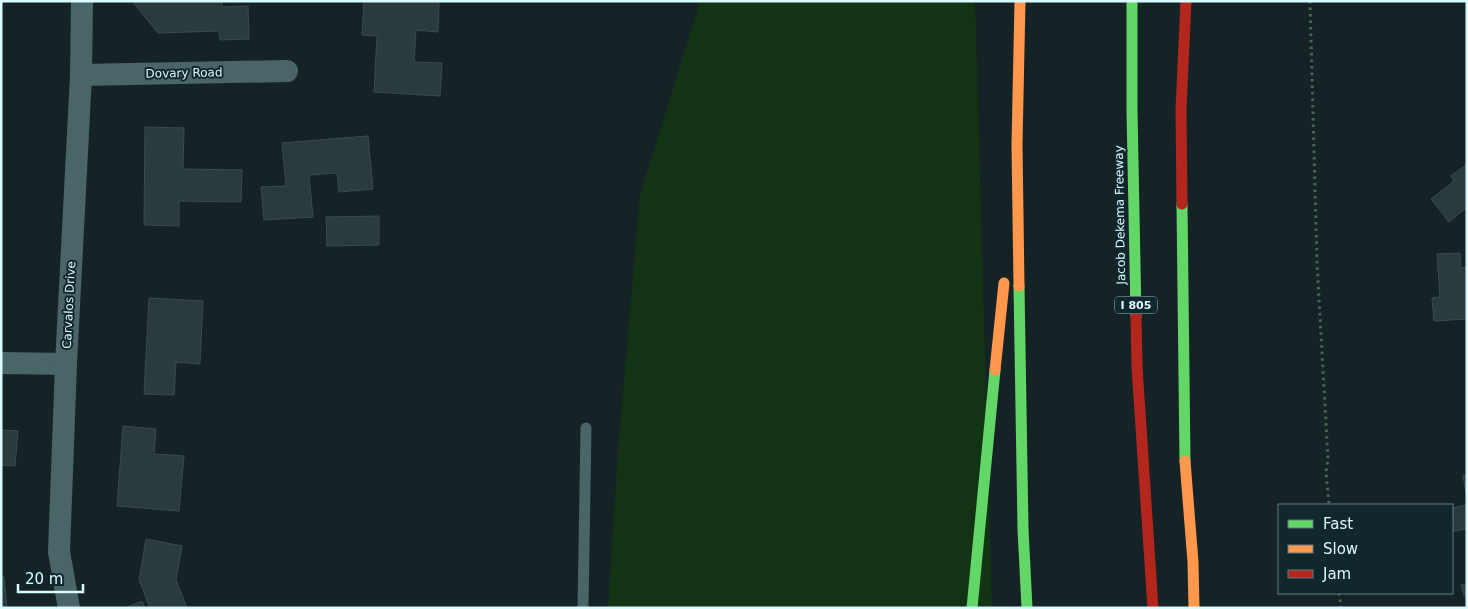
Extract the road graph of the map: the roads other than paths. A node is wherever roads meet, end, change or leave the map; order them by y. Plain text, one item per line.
1 (82, 1) edge
2 (1020, 1) edge
3 (1132, 1) edge
4 (1186, 1) edge
5 (287, 71) dead end
6 (81, 75) junction
7 (1017, 144) junction
8 (1008, 242) dead end
9 (1005, 272) dead end
10 (1, 363) edge
11 (66, 364) junction
12 (586, 428) dead end
13 (1192, 562) junction
14 (69, 608) edge
15 (583, 608) edge
16 (972, 608) edge
17 (1027, 608) edge
18 (1153, 608) edge
19 (1194, 608) edge
20 (1200, 608) edge

1 - 6 street, Carvalos Drive
2 - 7 highway
3 - 18 highway, Jacob Dekema Freeway / I 805
4 - 13 highway
5 - 6 street, Dovary Road
6 - 11 street, Carvalos Drive
7 - 8 highway
7 - 17 highway
9 - 16 highway
10 - 11 street
11 - 14 street, Carvalos Drive
12 - 15 lane
13 - 19 highway
13 - 20 highway

